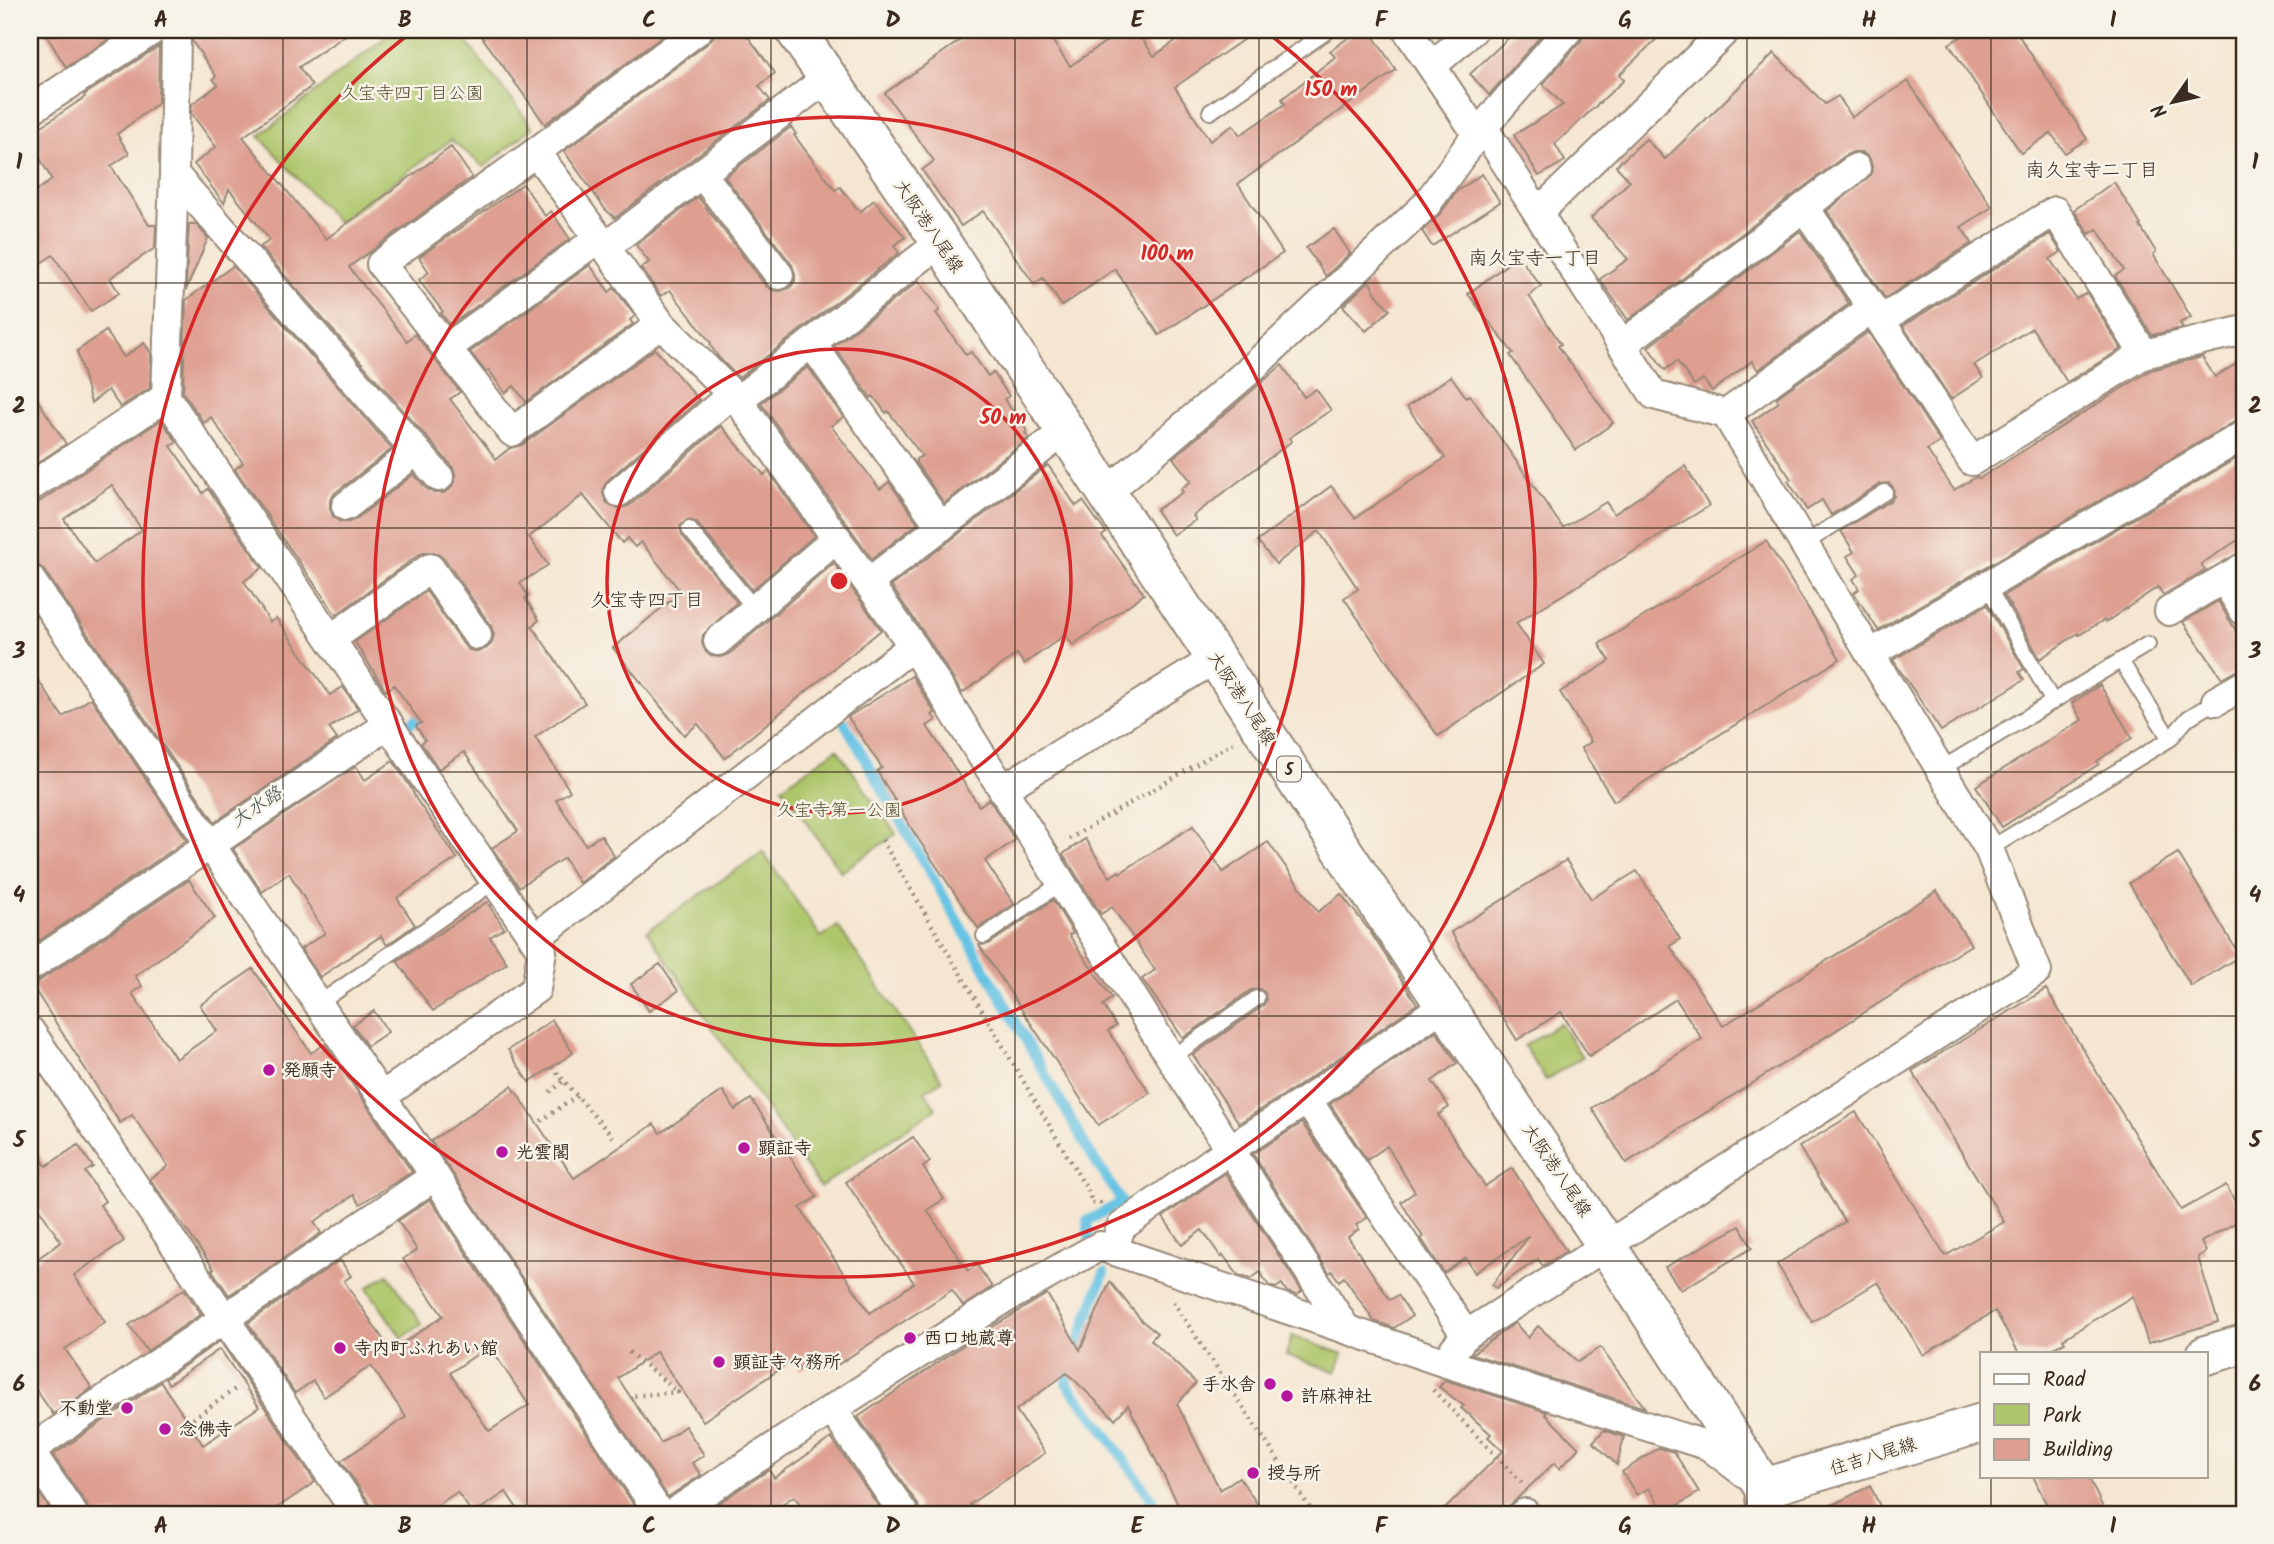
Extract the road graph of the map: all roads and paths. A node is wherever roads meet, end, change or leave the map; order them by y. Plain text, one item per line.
1 (169, 30) edge
2 (698, 30) edge
3 (795, 30) edge
4 (1329, 30) edge
5 (1407, 30) edge
6 (1473, 30) edge
7 (1569, 30) edge
8 (1726, 30) edge
9 (1432, 66) junction
10 (827, 78) junction
11 (30, 110) edge
12 (1210, 112) dead end
13 (1480, 130) junction
14 (536, 152) junction
15 (1856, 168) dead end
16 (174, 174) junction
17 (702, 174) junction
18 (1805, 208) junction
19 (1538, 213) junction
20 (602, 242) junction
21 (942, 242) junction
22 (779, 275) dead end
23 (1877, 314) junction
24 (661, 324) junction
25 (2244, 330) edge
26 (812, 344) junction
27 (1622, 345) junction
28 (447, 348) junction
29 (2144, 354) junction
30 (166, 397) junction
31 (735, 397) junction
32 (1726, 414) junction
33 (1066, 430) junction
34 (2244, 435) edge
35 (416, 451) junction
36 (439, 477) dead end
37 (30, 487) edge
38 (619, 492) dead end
39 (1885, 492) dead end
40 (1106, 493) junction
41 (346, 506) dead end
42 (942, 527) junction
43 (689, 529) dead end
44 (837, 538) junction
45 (1804, 544) junction
46 (2234, 573) edge
47 (30, 579) edge
48 (869, 582) junction
49 (1987, 586) junction
50 (755, 609) junction
51 (2169, 611) dead end
52 (2244, 611) edge
53 (477, 635) dead end
54 (331, 639) junction
55 (718, 641) dead end
56 (2148, 644) dead end
57 (913, 646) junction
58 (1870, 654) junction
59 (1216, 658) junction
60 (2121, 661) junction
61 (2244, 685) edge
62 (2216, 701) joint
63 (2053, 702) junction
64 (389, 724) junction
65 (1261, 726) junction
66 (2169, 739) junction
67 (1941, 769) junction
68 (1003, 789) junction
69 (882, 840) dead end
70 (210, 844) junction
71 (1989, 849) junction
72 (1044, 854) junction
73 (495, 881) junction
74 (1061, 883) junction
75 (984, 936) dead end
76 (534, 939) junction
77 (30, 967) edge
78 (1257, 998) dead end
79 (318, 1004) junction
80 (1433, 1013) dead end
81 (30, 1031) edge
82 (1171, 1058) junction
83 (552, 1067) dead end
84 (564, 1081) junction
85 (550, 1091) dead end
86 (381, 1097) junction
87 (577, 1097) junction
88 (1307, 1100) junction
89 (541, 1121) dead end
90 (616, 1142) dead end
91 (1230, 1149) junction
92 (435, 1176) junction
93 (1100, 1203) dead end
94 (1606, 1244) junction
95 (1113, 1251) junction
96 (1146, 1262) junction
97 (225, 1319) junction
98 (1346, 1329) junction
99 (1466, 1335) junction
100 (2244, 1344) edge
101 (629, 1352) dead end
102 (2208, 1354) edge
103 (1443, 1362) junction
104 (244, 1383) dead end
105 (1432, 1389) dead end
106 (630, 1396) dead end
107 (832, 1409) junction
108 (193, 1419) dead end
109 (1980, 1424) edge
110 (30, 1450) edge
111 (1764, 1507) edge
112 (1524, 1513) edge
113 (73, 1514) edge
114 (357, 1514) edge
115 (660, 1514) edge
116 (672, 1514) edge
117 (904, 1514) edge
118 (1314, 1514) edge

1 - 11 street
1 - 16 street
2 - 14 street
3 - 10 main road, 大阪港八尾線 / 5
4 - 12 lane
5 - 9 street
6 - 9 street
7 - 13 street
8 - 19 street
9 - 13 street
10 - 17 street
10 - 21 main road, 大阪港八尾線 / 5
13 - 19 street
13 - 40 street
14 - 20 street
14 - 28 street
15 - 18 street
16 - 30 street
16 - 35 street
17 - 20 street
17 - 22 street
18 - 23 street
18 - 27 street
19 - 27 street
20 - 24 street
20 - 28 street
21 - 26 street
21 - 33 main road, 大阪港八尾線 / 5
23 - 29 street
23 - 29 street
23 - 32 street
24 - 28 street
24 - 31 street
25 - 29 street
26 - 31 street
26 - 42 street
27 - 32 street
30 - 37 street
30 - 54 street
31 - 38 street
31 - 44 street
32 - 45 street
33 - 40 main road, 大阪港八尾線 / 5
33 - 42 street
34 - 49 street
35 - 36 street
35 - 41 street
39 - 45 lane
40 - 59 main road, 大阪港八尾線 / 5
42 - 48 street
43 - 50 lane
44 - 48 street
44 - 50 street
45 - 58 street
46 - 51 street
46 - 52 street
47 - 70 street
48 - 57 street
49 - 58 street
49 - 63 lane
50 - 55 street
53 - 54 street
54 - 64 street
56 - 60 lane
57 - 68 street
57 - 76 street
58 - 67 street
59 - 65 main road, 大阪港八尾線 / 5
59 - 68 street
60 - 63 lane
60 - 66 lane
61 - 62 street
62 - 66 lane
63 - 67 lane
64 - 70 street
64 - 73 street
65 - 72 path
65 - 94 main road, 大阪港八尾線 / 5
66 - 71 lane
67 - 71 street
68 - 72 street
69 - 93 path
70 - 77 street
70 - 79 street
71 - 94 street
72 - 74 street
73 - 76 street
73 - 79 lane
74 - 75 lane
74 - 82 street
76 - 86 street
78 - 82 lane
79 - 86 street
80 - 88 street
81 - 97 street
82 - 91 street
83 - 84 path
84 - 85 path
84 - 87 path
86 - 92 street
87 - 89 path
87 - 90 path
88 - 91 street
88 - 99 street
91 - 95 street
91 - 98 street
92 - 97 street
92 - 115 street
94 - 99 street
94 - 111 main road, 大阪港八尾線 / 5
95 - 96 street
95 - 107 street
96 - 98 street
96 - 118 path
97 - 110 street
97 - 114 street
98 - 103 street
99 - 103 street
100 - 102 main road
101 - 106 path
103 - 111 street
104 - 108 path
105 - 112 path
107 - 116 street
107 - 117 street
109 - 111 main road, 住吉八尾線
110 - 113 street

